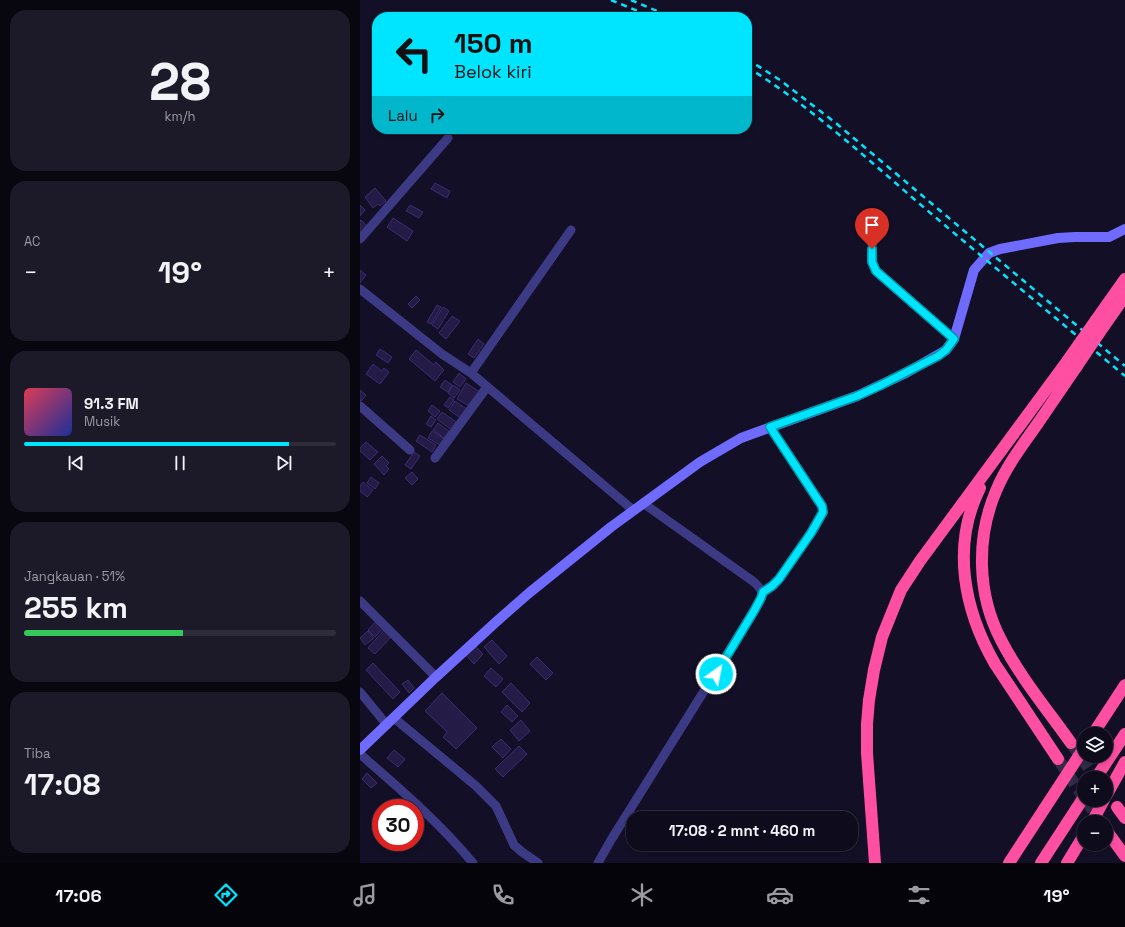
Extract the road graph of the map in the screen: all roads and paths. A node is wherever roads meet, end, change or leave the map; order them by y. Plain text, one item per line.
1 (448, 138) dead end
2 (871, 224) dead end
3 (1125, 228) edge
4 (571, 230) dead end
5 (360, 239) edge
6 (1125, 279) edge
7 (360, 290) edge
8 (1125, 296) edge
9 (1100, 323) junction
10 (954, 339) junction
11 (1073, 363) junction
12 (471, 373) junction
13 (487, 386) junction
14 (360, 406) edge
15 (770, 427) junction
16 (1009, 441) junction
17 (410, 450) dead end
18 (435, 458) dead end
19 (643, 504) junction
20 (633, 510) junction
21 (763, 592) junction
22 (360, 601) edge
23 (436, 676) junction
24 (1125, 685) edge
25 (360, 692) edge
26 (394, 718) junction
27 (387, 725) junction
28 (1098, 727) edge
29 (1125, 734) edge
30 (1071, 743) tunnel mouth
31 (360, 750) edge
32 (360, 754) edge
33 (1058, 759) tunnel mouth
34 (1077, 759) edge
35 (1125, 762) edge
36 (1101, 771) edge
37 (1113, 783) edge
38 (1077, 807) edge
39 (1117, 808) dead end
40 (1125, 818) edge
41 (1113, 840) edge
42 (1077, 847) edge
43 (1125, 856) edge
44 (472, 863) edge
45 (538, 863) edge
46 (598, 863) edge
47 (875, 863) edge
48 (1009, 863) edge
49 (1041, 863) edge
50 (1067, 863) edge

1 - 5 street
2 - 10 street
3 - 10 street
4 - 12 street
6 - 9 highway
7 - 12 street
8 - 9 highway
9 - 11 highway, bridge
10 - 15 street
11 - 16 highway
11 - 30 highway
12 - 13 street
13 - 18 street
13 - 20 street
14 - 17 street
15 - 19 street
15 - 21 street
16 - 33 highway
16 - 47 highway
19 - 20 street
19 - 21 street
20 - 23 street
21 - 46 street
22 - 23 street
23 - 26 street
24 - 28 highway
25 - 27 street
26 - 27 street
26 - 45 street
27 - 31 street
29 - 36 highway
32 - 44 street
34 - 48 highway
35 - 37 highway
38 - 49 highway
39 - 40 highway
41 - 43 highway
42 - 50 highway

